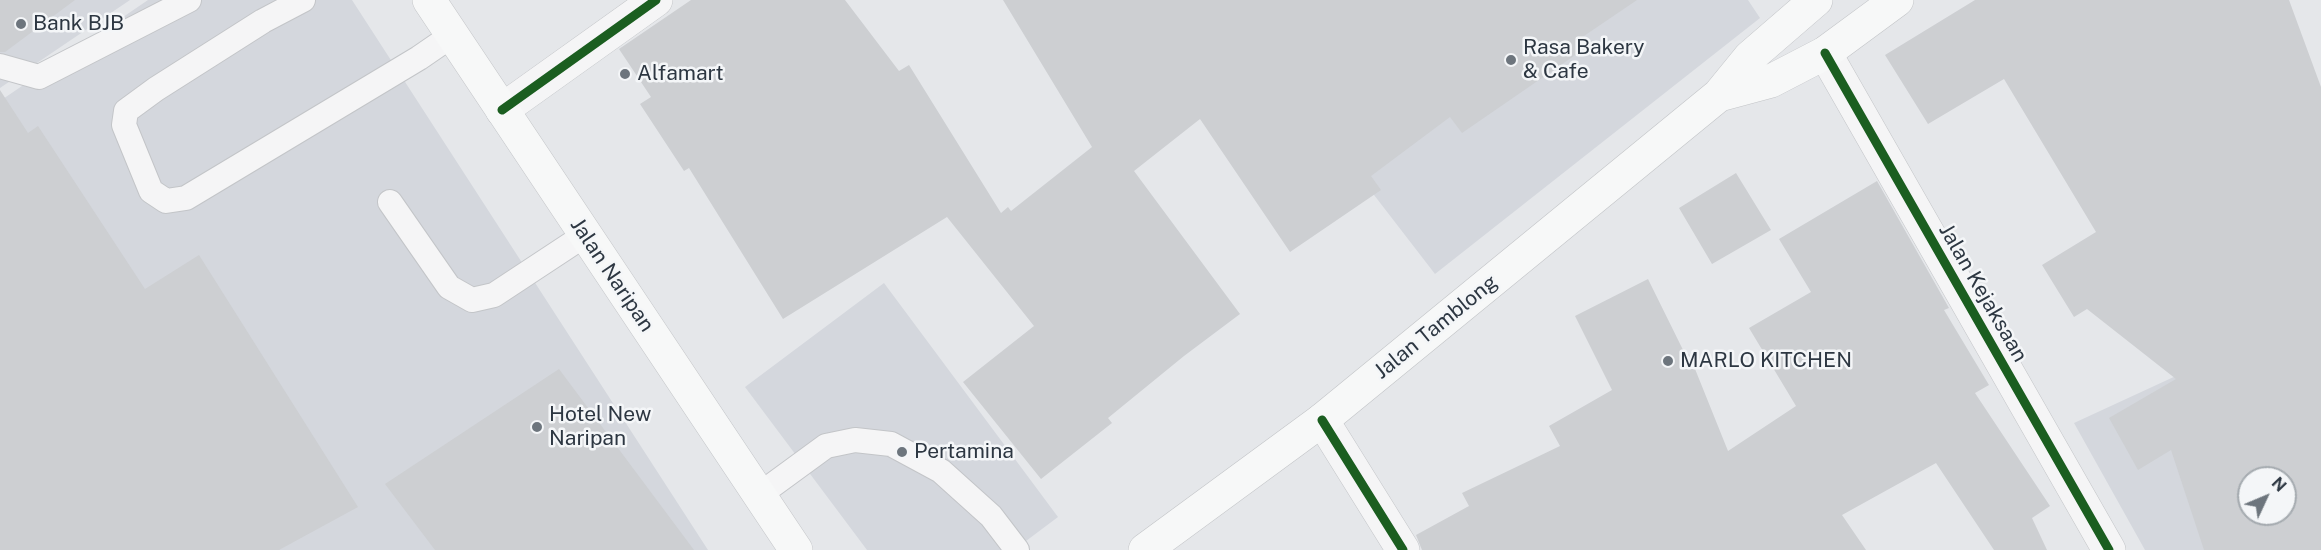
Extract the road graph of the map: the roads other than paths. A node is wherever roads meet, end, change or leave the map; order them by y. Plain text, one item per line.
1 (189, 0) edge
2 (303, 0) edge
3 (429, 0) edge
4 (656, 0) edge
5 (1897, 0) edge
6 (1802, 4) edge
7 (451, 36) junction
8 (1825, 53) junction
9 (0, 66) edge
10 (1719, 95) junction
11 (502, 110) junction
12 (390, 202) dead end
13 (585, 234) junction
14 (1322, 420) junction
15 (759, 495) junction
16 (796, 550) edge
17 (1017, 550) edge
18 (1145, 550) edge
19 (1403, 550) edge
20 (2109, 550) edge

1 - 9 lane
2 - 7 lane
3 - 7 main road, Jalan Naripan
4 - 11 street
5 - 8 main road, Jalan Tamblong
6 - 10 main road, Jalan Tamblong
7 - 11 main road, Jalan Naripan
8 - 10 main road, Jalan Tamblong
8 - 20 street, Jalan Kejaksaan
10 - 14 main road, Jalan Tamblong
11 - 13 main road, Jalan Naripan
12 - 13 lane
13 - 15 main road, Jalan Naripan
14 - 18 main road, Jalan Tamblong
14 - 19 street
15 - 16 main road, Jalan Naripan
15 - 17 lane

